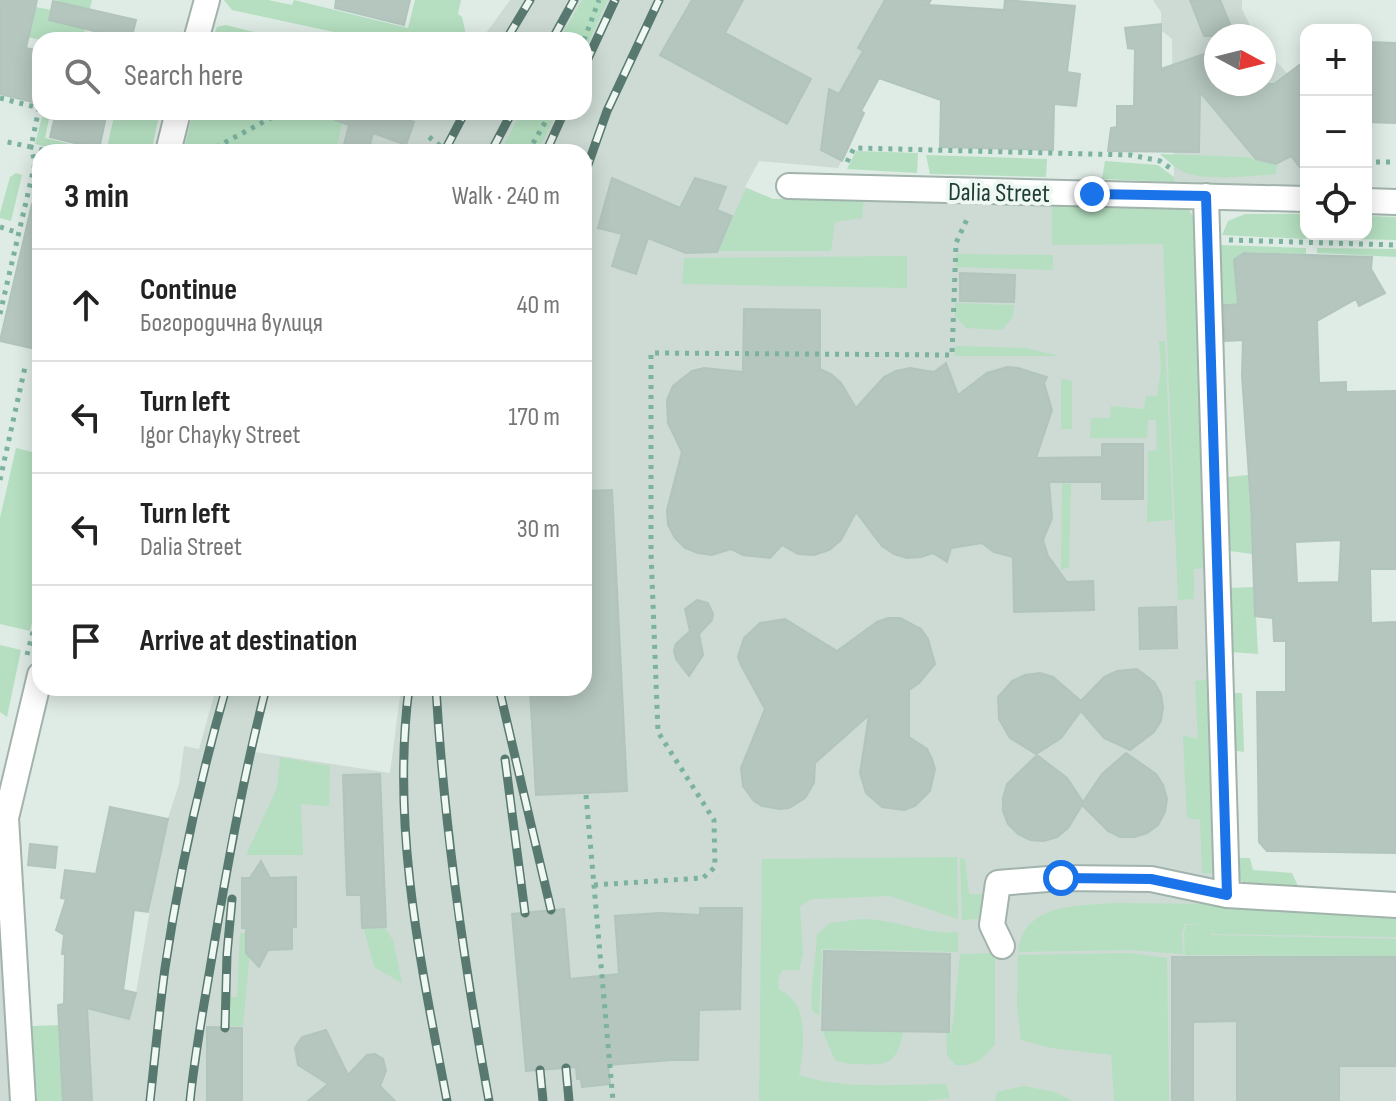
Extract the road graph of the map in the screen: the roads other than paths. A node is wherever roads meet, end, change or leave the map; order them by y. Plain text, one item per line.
1 (207, 0) edge
2 (198, 32) edge
3 (176, 120) edge
4 (170, 144) edge
5 (789, 186) dead end
6 (1206, 196) junction
7 (1300, 199) edge
8 (1372, 201) edge
9 (1396, 202) edge
10 (35, 696) edge
11 (1227, 895) junction
12 (1396, 905) edge
13 (1002, 946) dead end
14 (23, 1101) edge

1 - 2 street
3 - 4 street
5 - 6 street, Dalia Street
6 - 7 street, Dalia Street
6 - 11 street
8 - 9 street
10 - 14 street
11 - 12 street
11 - 13 street

